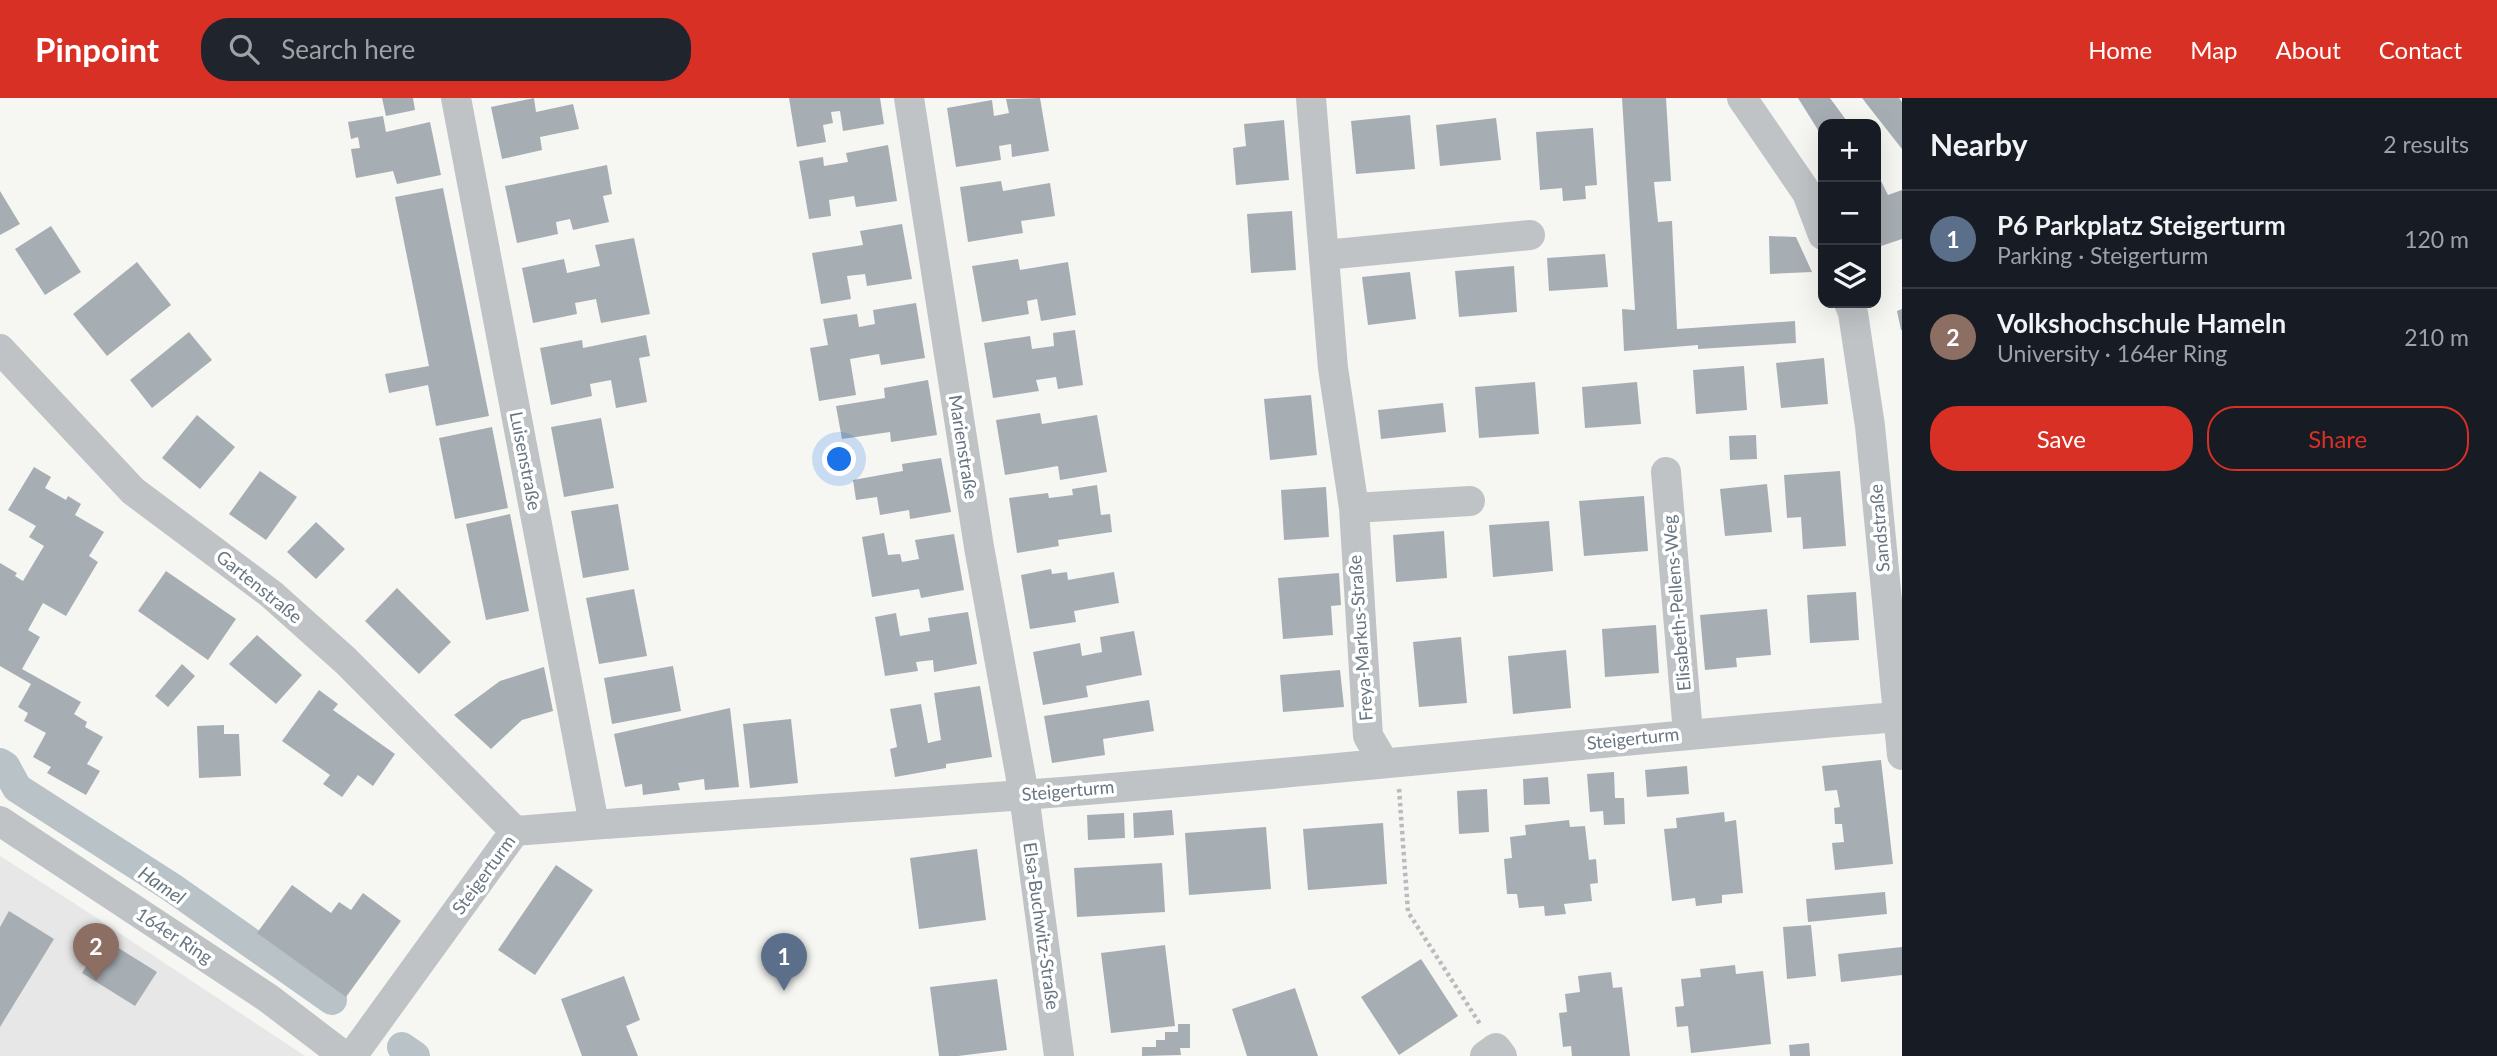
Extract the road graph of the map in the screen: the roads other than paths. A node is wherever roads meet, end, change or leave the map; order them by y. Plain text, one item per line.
1 (456, 98) edge
2 (909, 98) edge
3 (1311, 98) edge
4 (1745, 101) edge
5 (1818, 222) edge
6 (1530, 235) dead end
7 (1325, 255) junction
8 (1851, 308) edge
9 (0, 349) edge
10 (1666, 472) dead end
11 (1470, 501) dead end
12 (1354, 508) junction
13 (1898, 717) junction
14 (1688, 733) junction
15 (1902, 755) edge
16 (1384, 763) junction
17 (1024, 795) junction
18 (0, 821) edge
19 (594, 824) junction
20 (515, 831) junction
21 (344, 1056) edge
22 (352, 1056) edge
23 (1059, 1056) edge

1 - 19 street, Luisenstraße
2 - 17 street, Marienstraße
3 - 7 street, Freya-Markus-Straße
4 - 5 street
6 - 7 street
7 - 12 street, Freya-Markus-Straße
8 - 13 street, Sandstraße
9 - 20 street, Gartenstraße
10 - 14 street, Elisabeth-Pellens-Weg
11 - 12 street
12 - 16 street, Freya-Markus-Straße
13 - 14 street, Steigerturm
13 - 15 street, Sandstraße
14 - 16 street, Steigerturm
16 - 17 street, Steigerturm
17 - 19 street, Steigerturm
17 - 23 street, Elsa-Buchwitz-Straße
18 - 21 street, 164er Ring
19 - 20 street, Steigerturm
20 - 22 street, Steigerturm

